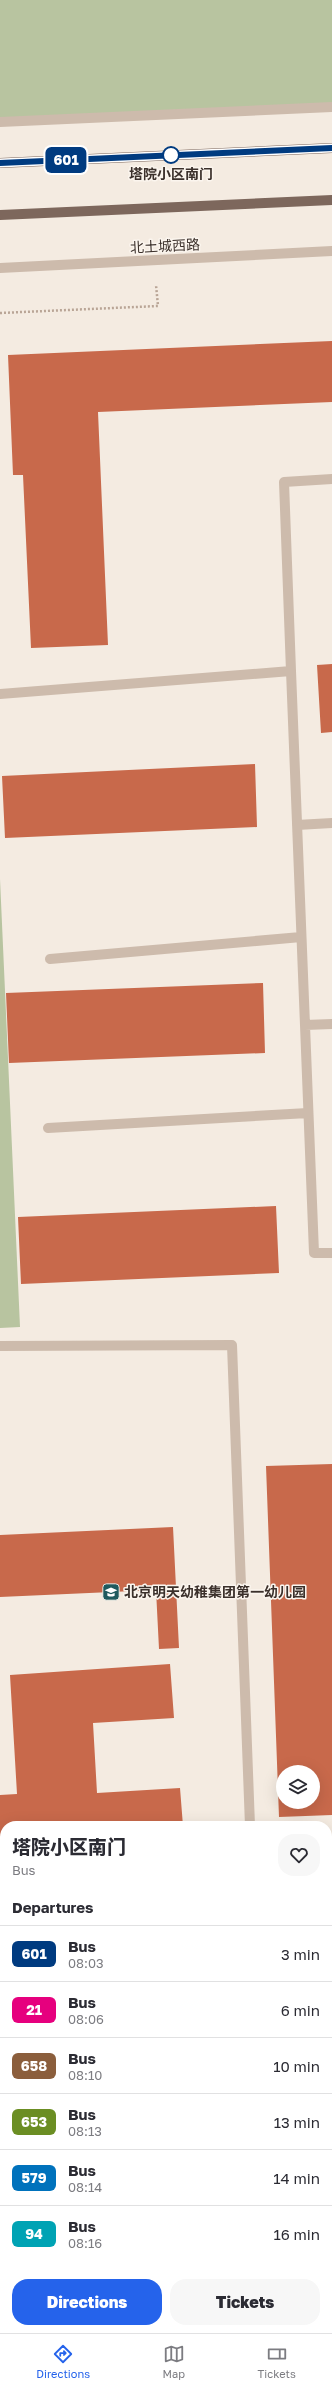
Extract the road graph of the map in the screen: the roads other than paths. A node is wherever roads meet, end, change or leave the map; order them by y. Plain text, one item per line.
1 (332, 107) edge
2 (0, 122) edge
3 (332, 148) edge
4 (0, 163) edge
5 (332, 200) edge
6 (0, 215) edge
7 (332, 251) edge
8 (0, 268) edge
9 (332, 479) edge
10 (291, 671) junction
11 (0, 694) edge
12 (332, 823) edge
13 (297, 825) junction
14 (301, 937) junction
15 (50, 959) dead end
16 (332, 1024) edge
17 (305, 1025) junction
18 (308, 1113) junction
19 (48, 1128) dead end
20 (332, 1253) edge
21 (0, 1346) edge
22 (250, 1821) edge

1 - 2 street
3 - 4 main road
5 - 6 main road
7 - 8 street, 北土城西路
9 - 10 street
10 - 11 street
10 - 13 street
12 - 13 street
13 - 14 street
14 - 15 street
14 - 17 street
16 - 17 street
17 - 18 street
18 - 19 street
18 - 20 street
21 - 22 street

